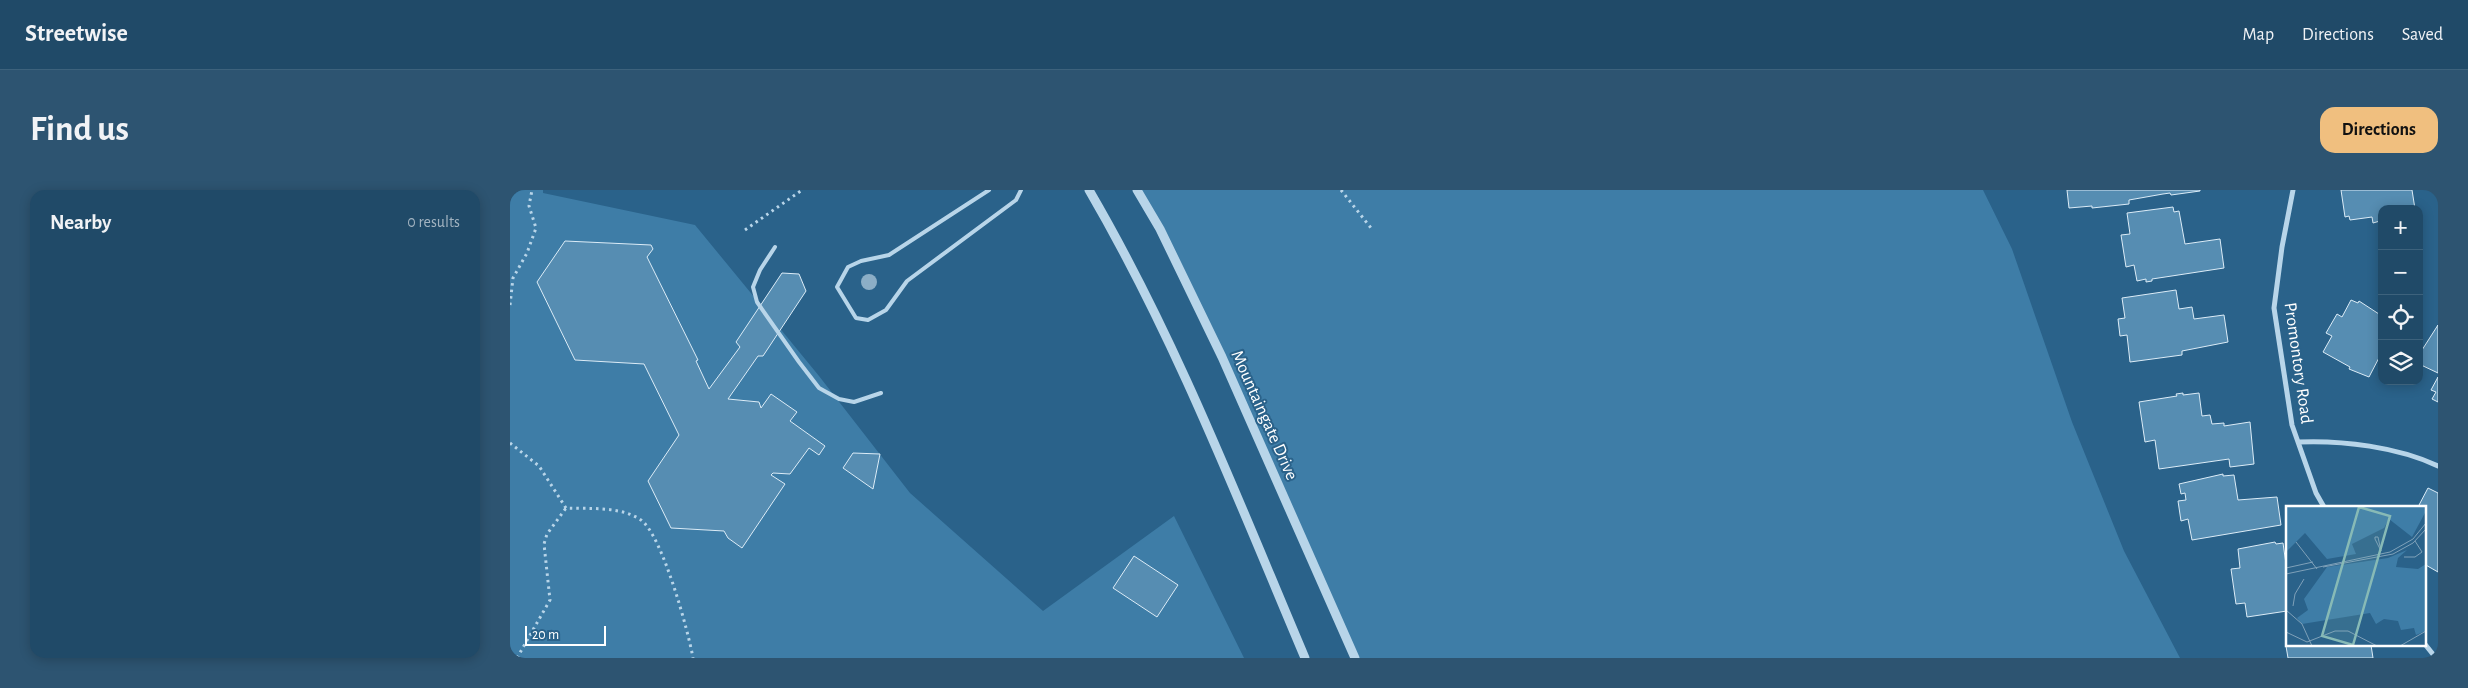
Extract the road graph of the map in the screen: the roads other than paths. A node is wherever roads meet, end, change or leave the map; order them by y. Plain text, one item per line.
1 (990, 190) edge
2 (1021, 190) edge
3 (1089, 190) edge
4 (1137, 190) edge
5 (2293, 190) edge
6 (775, 247) dead end
7 (881, 393) dead end
8 (2298, 442) junction
9 (2438, 466) edge
10 (2323, 506) edge
11 (2426, 646) edge
12 (1305, 658) edge
13 (1355, 658) edge
14 (2436, 658) edge

1 - 2 lane
3 - 12 street
4 - 13 street, Mountaingate Drive
5 - 8 street, Promontory Road
6 - 7 lane
8 - 9 street
8 - 10 street, Promontory Road
11 - 14 street

